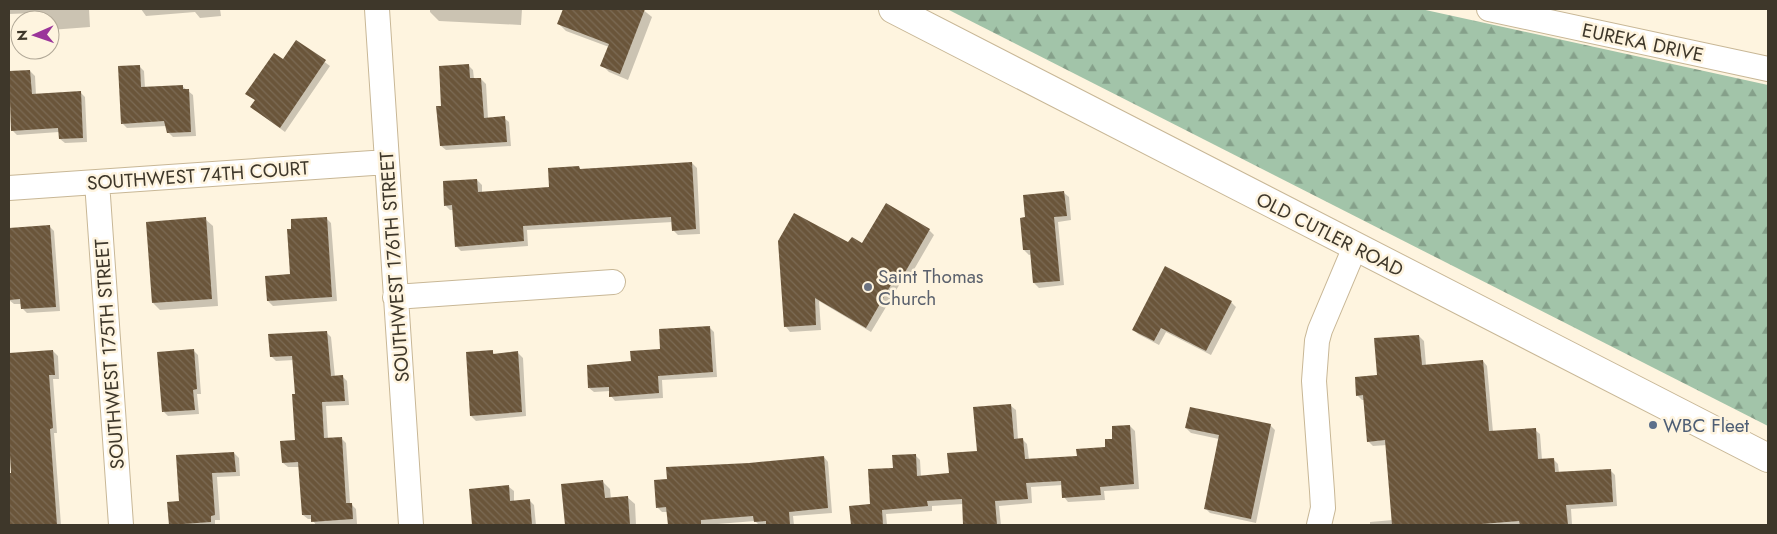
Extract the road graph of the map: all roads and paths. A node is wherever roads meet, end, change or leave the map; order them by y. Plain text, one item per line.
1 (377, 9) edge
2 (893, 9) edge
3 (1489, 9) edge
4 (1768, 69) edge
5 (386, 162) junction
6 (97, 182) junction
7 (9, 188) edge
8 (1355, 247) junction
9 (613, 282) dead end
10 (395, 297) junction
11 (1768, 458) edge
12 (121, 525) edge
13 (411, 525) edge
14 (1319, 525) edge

1 - 5 street, SOUTHWEST 176TH STREET
2 - 8 main road, OLD CUTLER ROAD
3 - 4 street, EUREKA DRIVE
5 - 6 street, SOUTHWEST 74TH COURT
5 - 10 street, SOUTHWEST 176TH STREET
6 - 7 street, SOUTHWEST 74TH COURT
6 - 12 street, SOUTHWEST 175TH STREET
8 - 11 main road, OLD CUTLER ROAD
8 - 14 street
9 - 10 street
10 - 13 street, SOUTHWEST 176TH STREET

